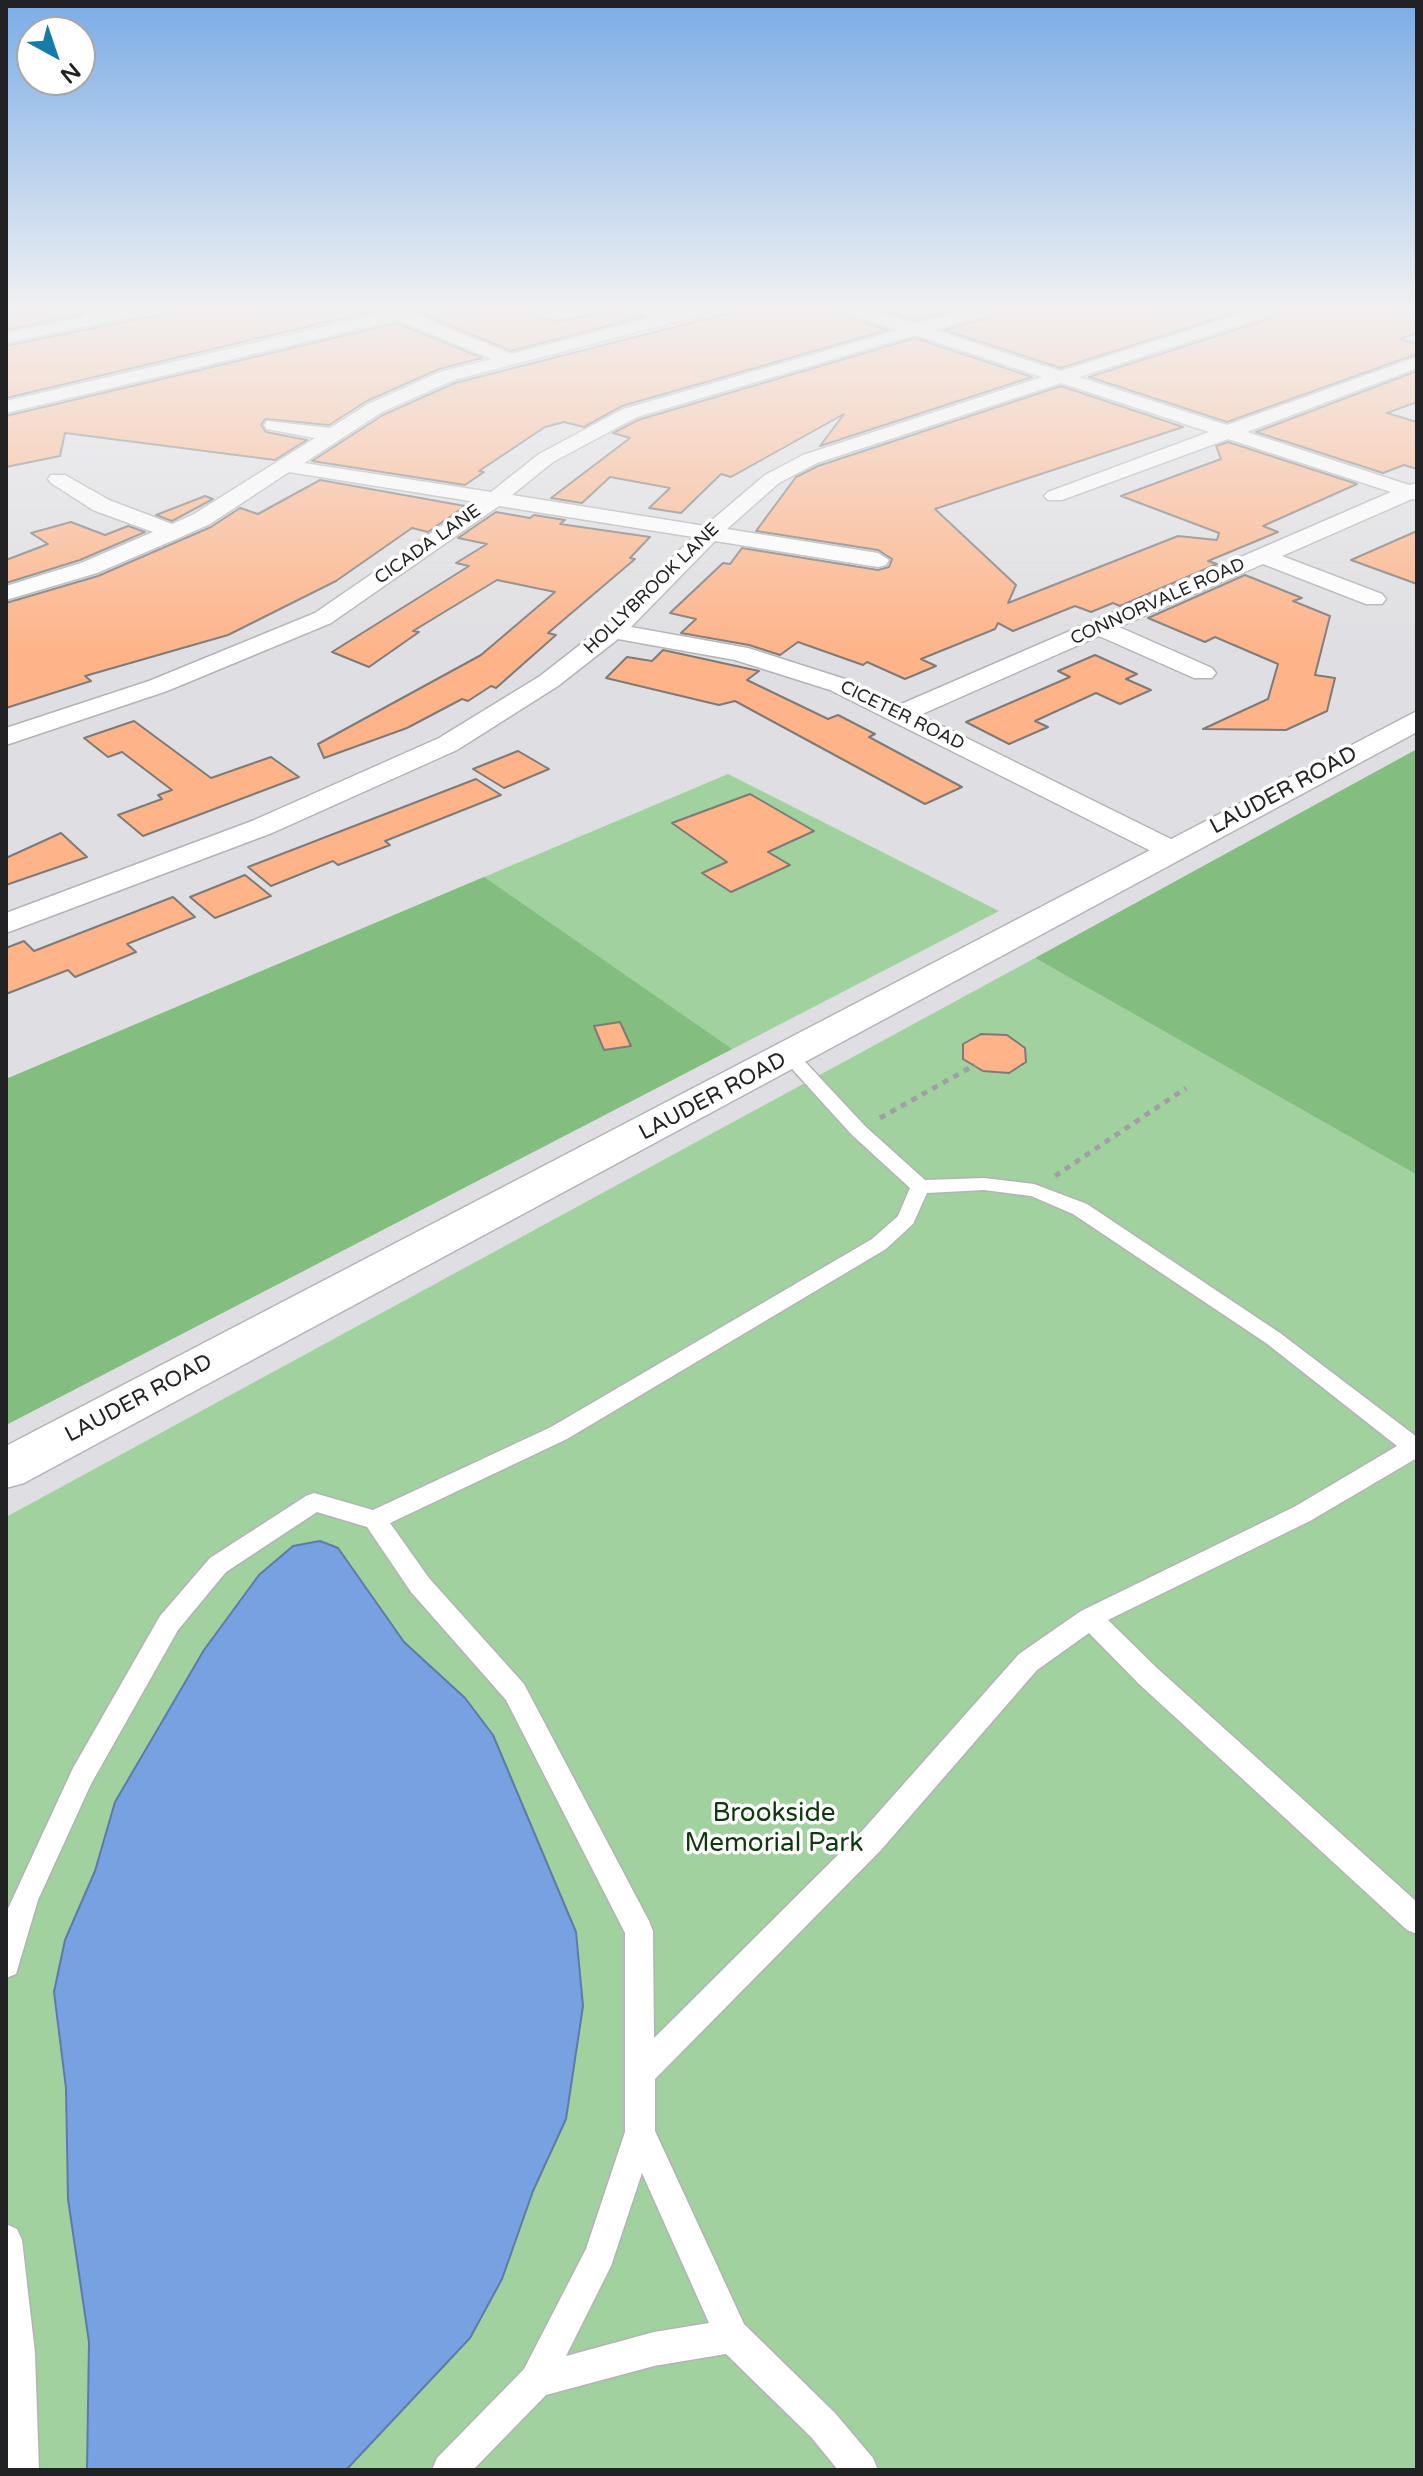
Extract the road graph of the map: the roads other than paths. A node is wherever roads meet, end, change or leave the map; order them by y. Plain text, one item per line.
1 (277, 426) edge
2 (349, 426) edge
3 (607, 426) edge
4 (912, 426) edge
5 (1209, 426) edge
6 (1246, 426) edge
7 (1229, 432) junction
8 (335, 435) junction
9 (287, 466) junction
10 (58, 479) dead end
11 (1415, 492) edge
12 (1055, 496) dead end
13 (495, 499) junction
14 (173, 532) junction
15 (710, 533) junction
16 (1261, 556) junction
17 (878, 560) dead end
18 (6, 593) edge
19 (1374, 599) dead end
20 (1100, 628) junction
21 (613, 631) junction
22 (1203, 673) dead end
23 (900, 714) junction
24 (1417, 720) edge
25 (6, 737) edge
26 (1173, 851) junction
27 (6, 924) edge
28 (790, 1056) junction
29 (920, 1187) junction
30 (1415, 1448) edge
31 (6, 1469) edge
32 (375, 1520) junction
33 (1090, 1618) junction
34 (1417, 1920) edge
35 (6, 1964) edge
36 (639, 2074) junction
37 (640, 2132) junction
38 (6, 2240) edge
39 (732, 2336) junction
40 (536, 2381) junction
41 (22, 2470) edge
42 (449, 2470) edge
43 (861, 2470) edge

1 - 8 street
2 - 8 street
3 - 13 street, CICADA LANE
4 - 15 street, HOLLYBROOK LANE
5 - 7 street
6 - 7 street
7 - 11 street
7 - 12 street
8 - 9 street
9 - 13 street
9 - 14 street
10 - 14 street
11 - 16 street, CONNORVALE ROAD
13 - 15 street
13 - 25 street, CICADA LANE
14 - 18 street
15 - 17 street
15 - 21 street, HOLLYBROOK LANE
16 - 19 street
16 - 20 street, CONNORVALE ROAD
20 - 22 street
20 - 23 street, CONNORVALE ROAD
21 - 23 street, CICETER ROAD
21 - 27 street, HOLLYBROOK LANE
23 - 26 street, CICETER ROAD
24 - 26 main road, LAUDER ROAD
26 - 28 main road, LAUDER ROAD
28 - 29 lane
28 - 31 main road, LAUDER ROAD
29 - 30 lane
29 - 32 lane
30 - 33 lane
32 - 35 lane
32 - 36 lane
33 - 34 lane
33 - 36 lane
36 - 37 lane
37 - 39 lane
37 - 40 lane
38 - 41 lane
39 - 40 lane
39 - 43 lane
40 - 42 lane

